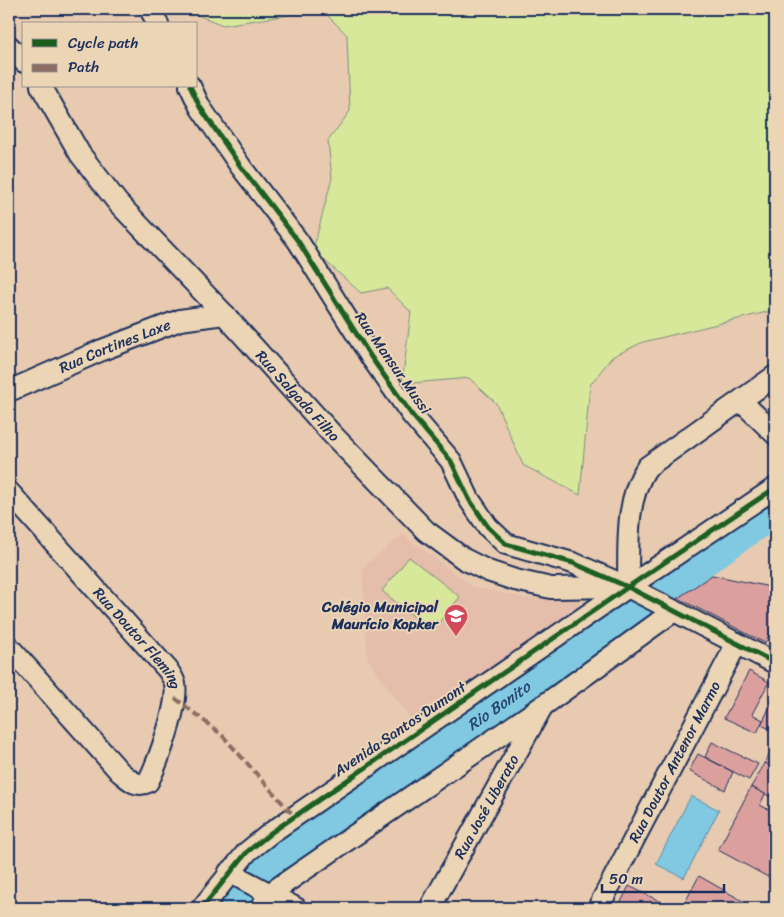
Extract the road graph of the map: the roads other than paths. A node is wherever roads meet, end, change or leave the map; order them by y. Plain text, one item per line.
1 (150, 9) edge
2 (157, 22) edge
3 (9, 46) edge
4 (22, 60) edge
5 (42, 88) edge
6 (191, 88) edge
7 (224, 314) junction
8 (775, 376) edge
9 (9, 390) edge
10 (741, 401) junction
11 (775, 434) edge
12 (775, 488) edge
13 (9, 492) edge
14 (628, 587) junction
15 (674, 611) junction
16 (737, 643) junction
17 (9, 647) edge
18 (775, 663) edge
19 (544, 705) junction
20 (478, 750) junction
21 (507, 768) junction
22 (230, 872) junction
23 (265, 901) edge
24 (202, 908) edge
25 (296, 908) edge
26 (430, 908) edge
27 (598, 908) edge

1 - 2 street
3 - 4 street
5 - 7 street, Rua Salgado Filho
6 - 14 street, Rua Mansur Mussi
7 - 9 street, Rua Cortines Laxe
7 - 14 street, Rua Salgado Filho
8 - 10 street
10 - 11 street
10 - 14 street
12 - 14 street, Avenida Santos Dumont
13 - 17 street, Rua Doutor Fleming
14 - 15 street, Rua Mansur Mussi
14 - 22 street, Avenida Santos Dumont
15 - 16 street, Rua Mansur Mussi
15 - 19 street
16 - 18 street, Rua Mansur Mussi
16 - 27 street, Rua Doutor Antenor Marmo
19 - 20 street
19 - 21 street, Rua José Liberato
20 - 21 street
20 - 23 street
21 - 26 street, Rua José Liberato
22 - 23 street
22 - 24 street, Avenida Santos Dumont
23 - 25 street

